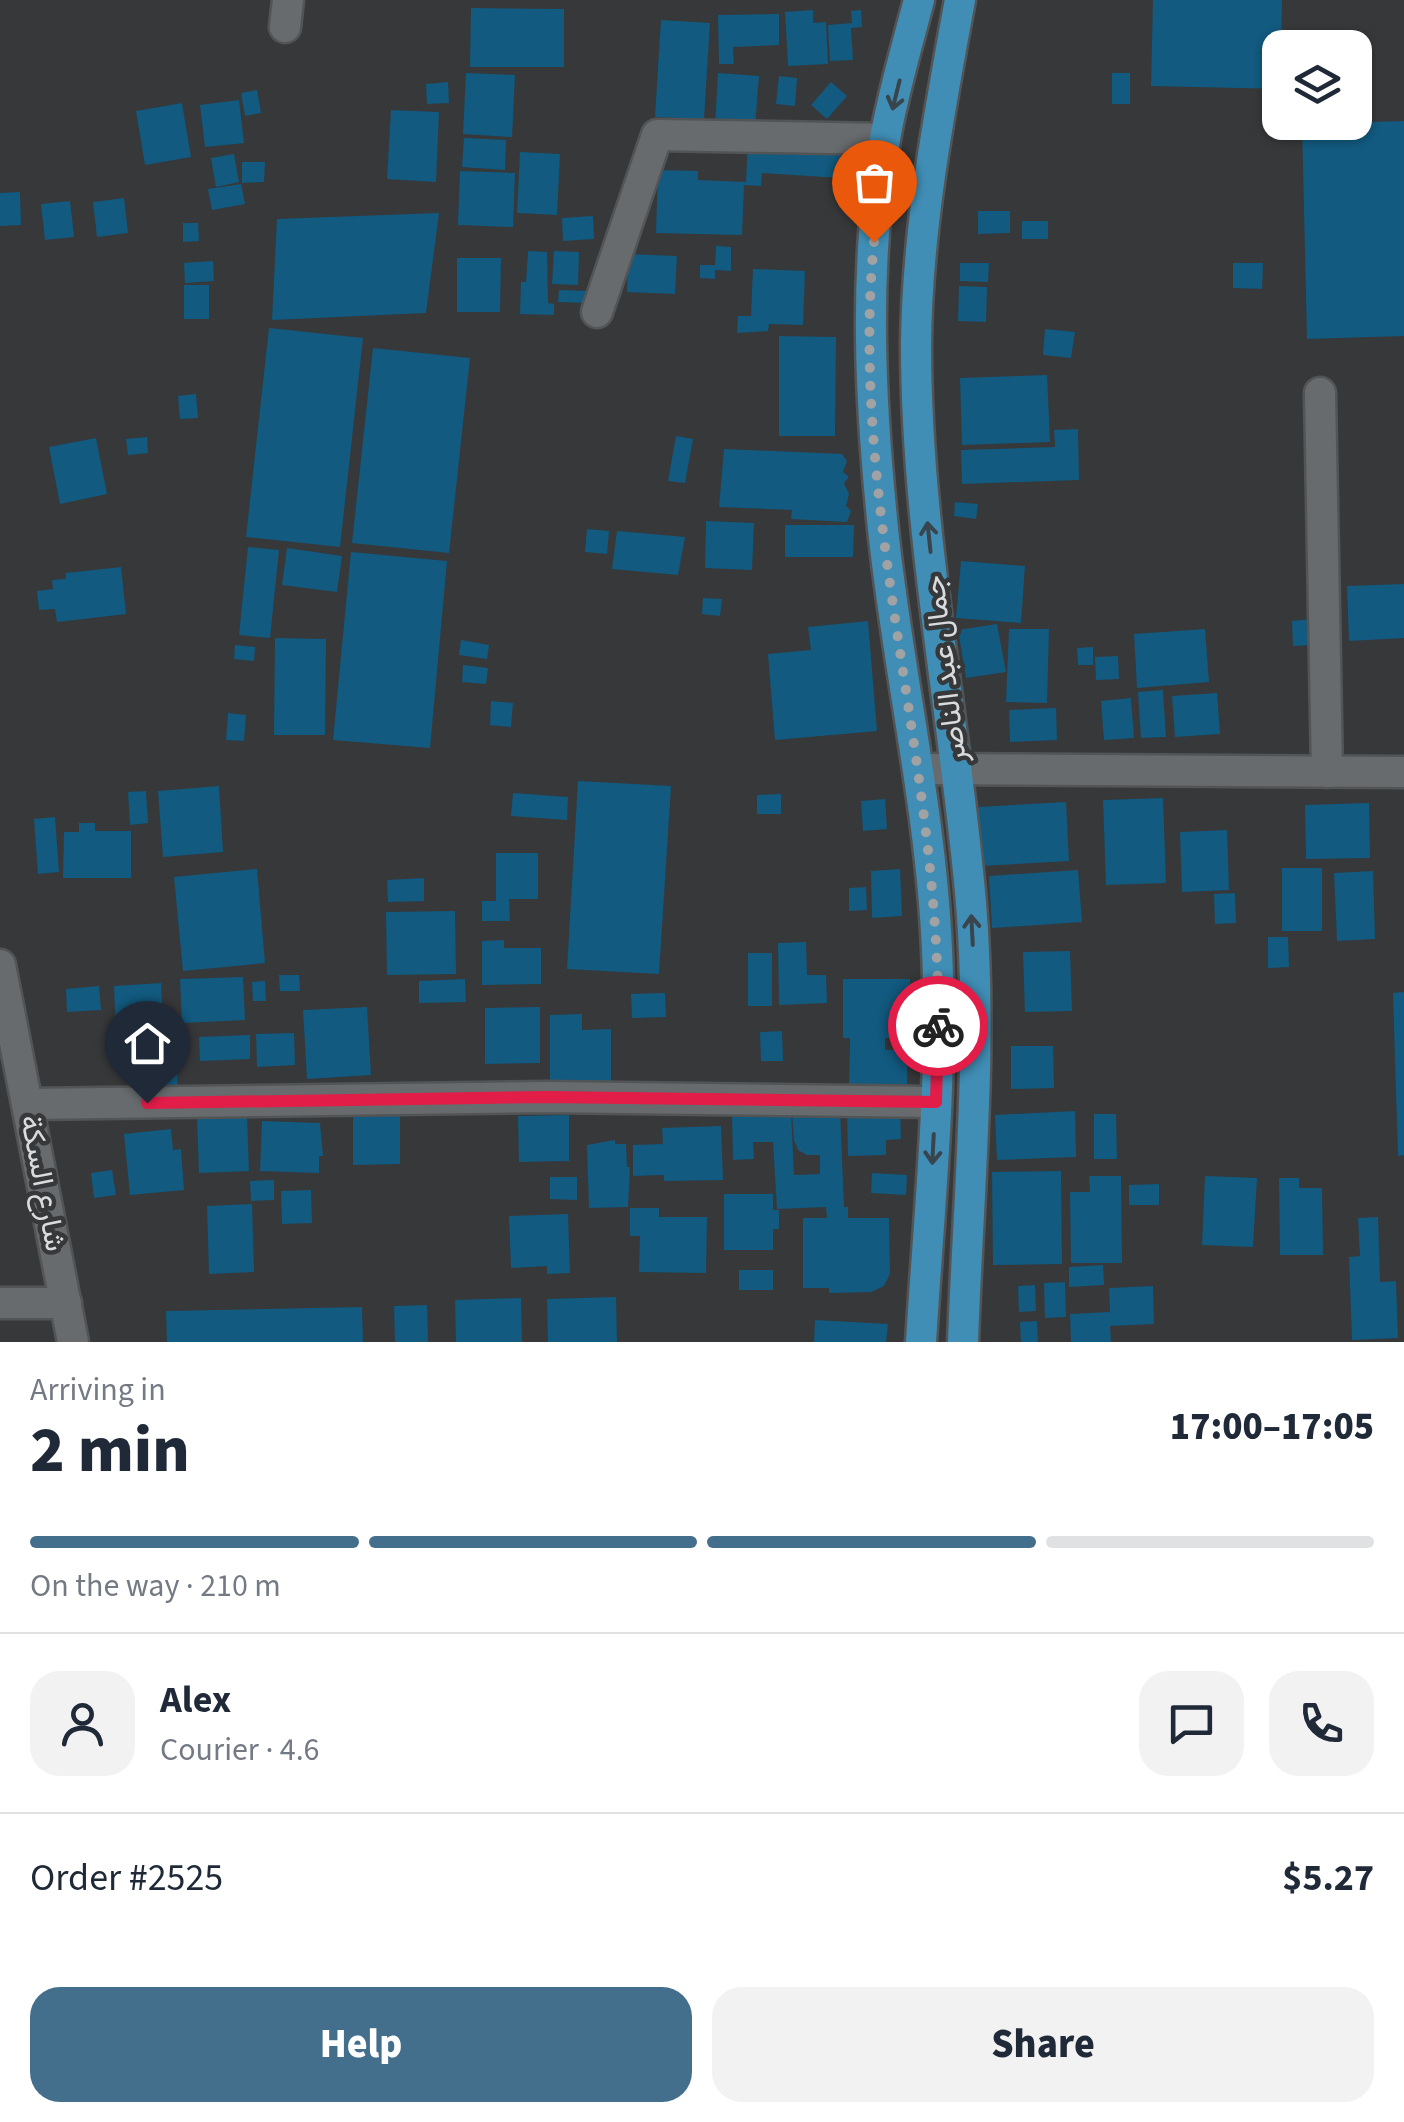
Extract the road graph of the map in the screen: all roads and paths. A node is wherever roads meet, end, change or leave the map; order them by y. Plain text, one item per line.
1 (919, 0) edge
2 (960, 0) edge
3 (885, 139) junction
4 (597, 312) dead end
5 (1320, 393) dead end
6 (919, 769) junction
7 (958, 770) junction
8 (1327, 772) junction
9 (1404, 772) edge
10 (0, 965) edge
11 (936, 1102) junction
12 (28, 1104) junction
13 (0, 1303) edge
14 (66, 1304) junction
15 (73, 1342) edge
16 (921, 1342) edge
17 (964, 1342) edge

1 -> 3 main road, جمال عبد الناصر
7 -> 2 main road, جمال عبد الناصر
3 - 4 street
3 - 6 main road, جمال عبد الناصر
5 - 8 street
6 - 7 street
6 - 11 main road, جمال عبد الناصر
7 - 8 street
17 -> 7 main road, جمال عبد الناصر
8 - 9 street
10 - 12 street, شارع السكة
11 - 12 street
11 -> 16 main road, جمال عبد الناصر
12 - 14 street, شارع السكة
13 - 14 street
14 - 15 street, شارع السكة

